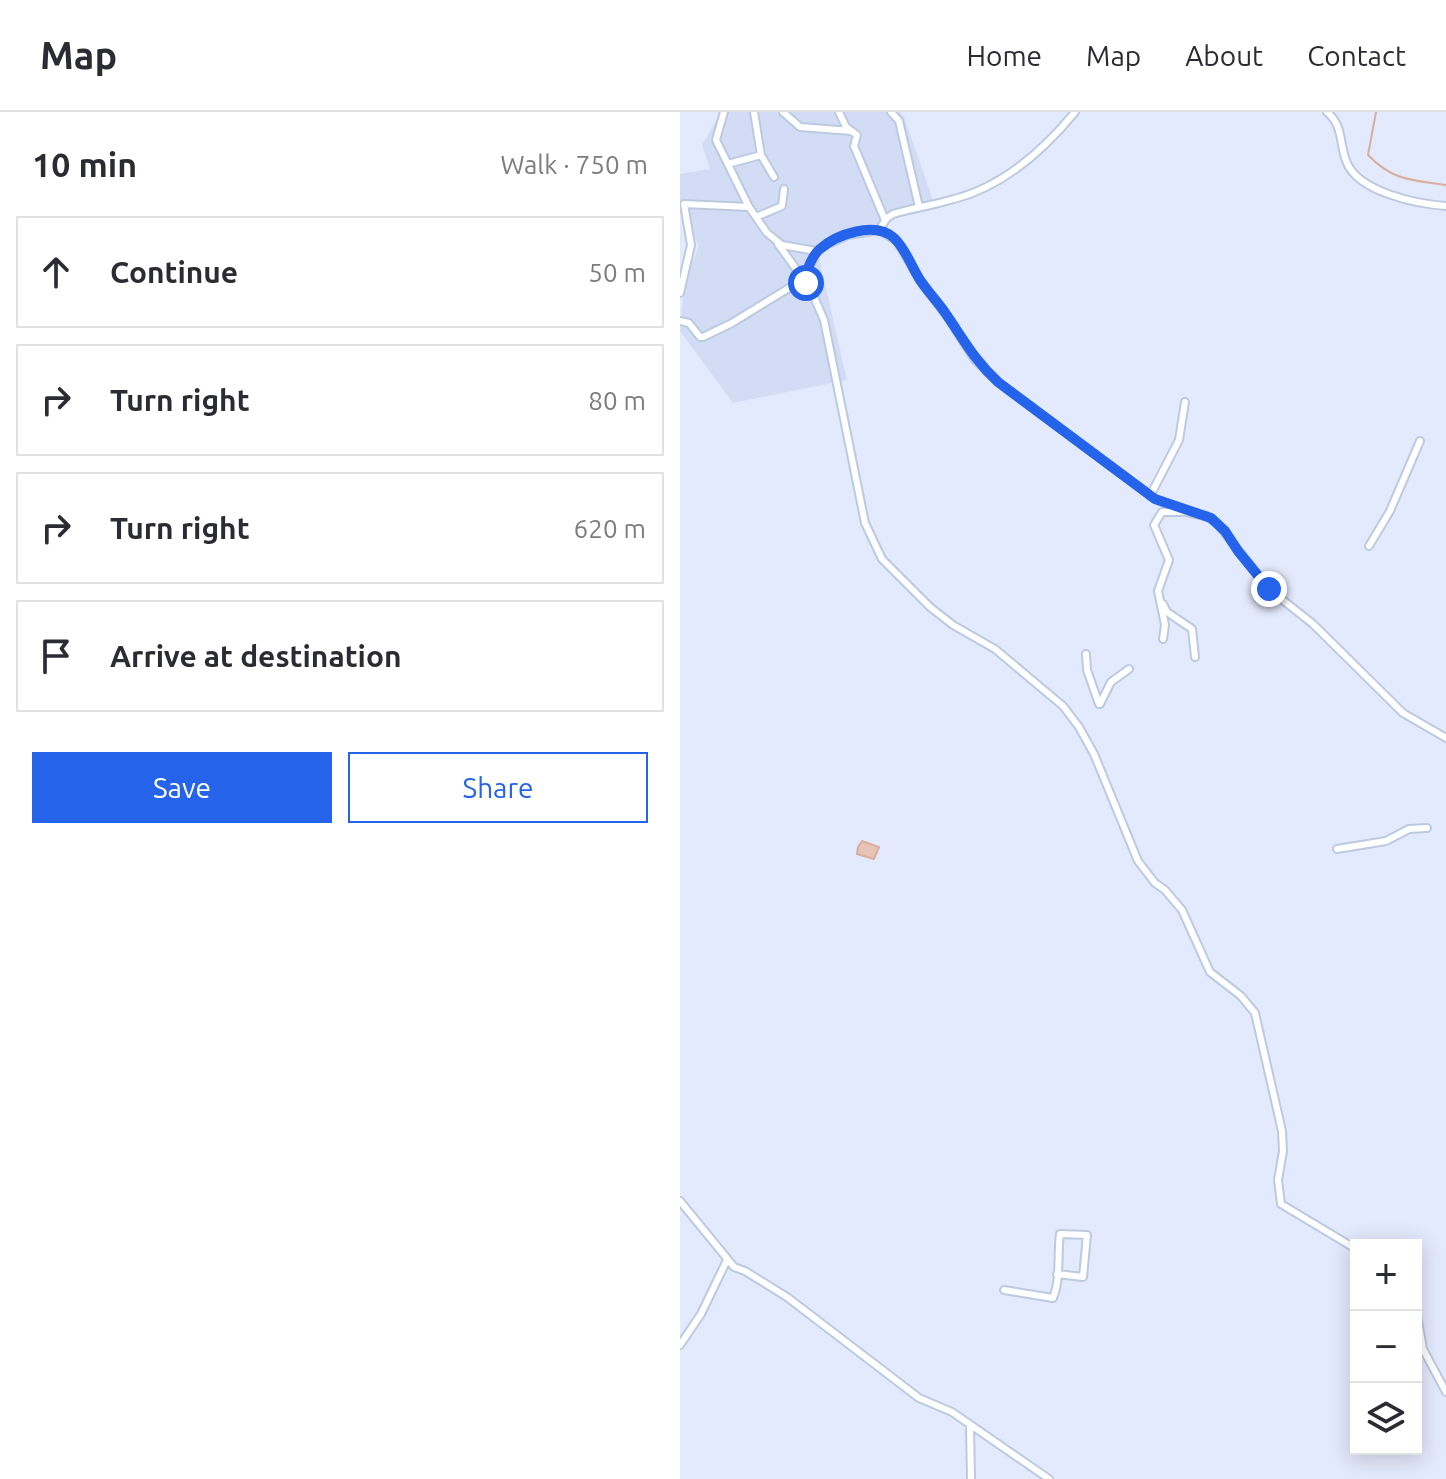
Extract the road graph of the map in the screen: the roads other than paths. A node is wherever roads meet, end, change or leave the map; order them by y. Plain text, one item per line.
1 (724, 112) edge
2 (754, 112) edge
3 (783, 112) edge
4 (849, 112) edge
5 (891, 112) edge
6 (1075, 112) edge
7 (1327, 112) edge
8 (839, 113) edge
9 (851, 131) junction
10 (761, 155) junction
11 (728, 164) junction
12 (774, 177) dead end
13 (784, 189) dead end
14 (1446, 206) edge
15 (749, 207) junction
16 (919, 207) junction
17 (756, 217) junction
18 (885, 222) junction
19 (879, 230) junction
20 (778, 244) junction
21 (816, 251) junction
22 (803, 279) junction
23 (680, 293) edge
24 (680, 321) edge
25 (1185, 402) dead end
26 (1420, 441) dead end
27 (1150, 496) junction
28 (1186, 512) junction
29 (1369, 546) dead end
30 (1160, 597) junction
31 (1163, 639) dead end
32 (1086, 654) dead end
33 (1195, 657) dead end
34 (1129, 669) dead end
35 (1446, 738) edge
36 (1427, 828) dead end
37 (1337, 849) dead end
38 (680, 1201) edge
39 (1350, 1245) edge
40 (727, 1260) junction
41 (1057, 1274) junction
42 (1004, 1290) dead end
43 (1416, 1311) edge
44 (680, 1345) edge
45 (1446, 1392) edge
46 (970, 1426) junction
47 (971, 1479) edge
48 (1049, 1479) edge

1 - 11 street
2 - 10 street
3 - 9 street
4 - 8 street
5 - 16 street
6 - 16 street
7 - 14 street
8 - 9 street
9 - 18 street
10 - 11 street
10 - 12 street
11 - 15 street
13 - 17 street
15 - 17 street
15 - 23 street
16 - 18 street
17 - 20 street
18 - 19 street
19 - 21 street
19 - 27 street
20 - 21 street
20 - 22 street
21 - 22 street
22 - 24 street
22 - 39 street
25 - 27 street
26 - 29 street
27 - 28 street
28 - 30 street
28 - 35 street
30 - 31 street
30 - 33 street
32 - 34 street
36 - 37 street
38 - 40 street
40 - 44 street
40 - 46 street
41 - 41 street
41 - 42 street
43 - 45 street
46 - 47 street
46 - 48 street

